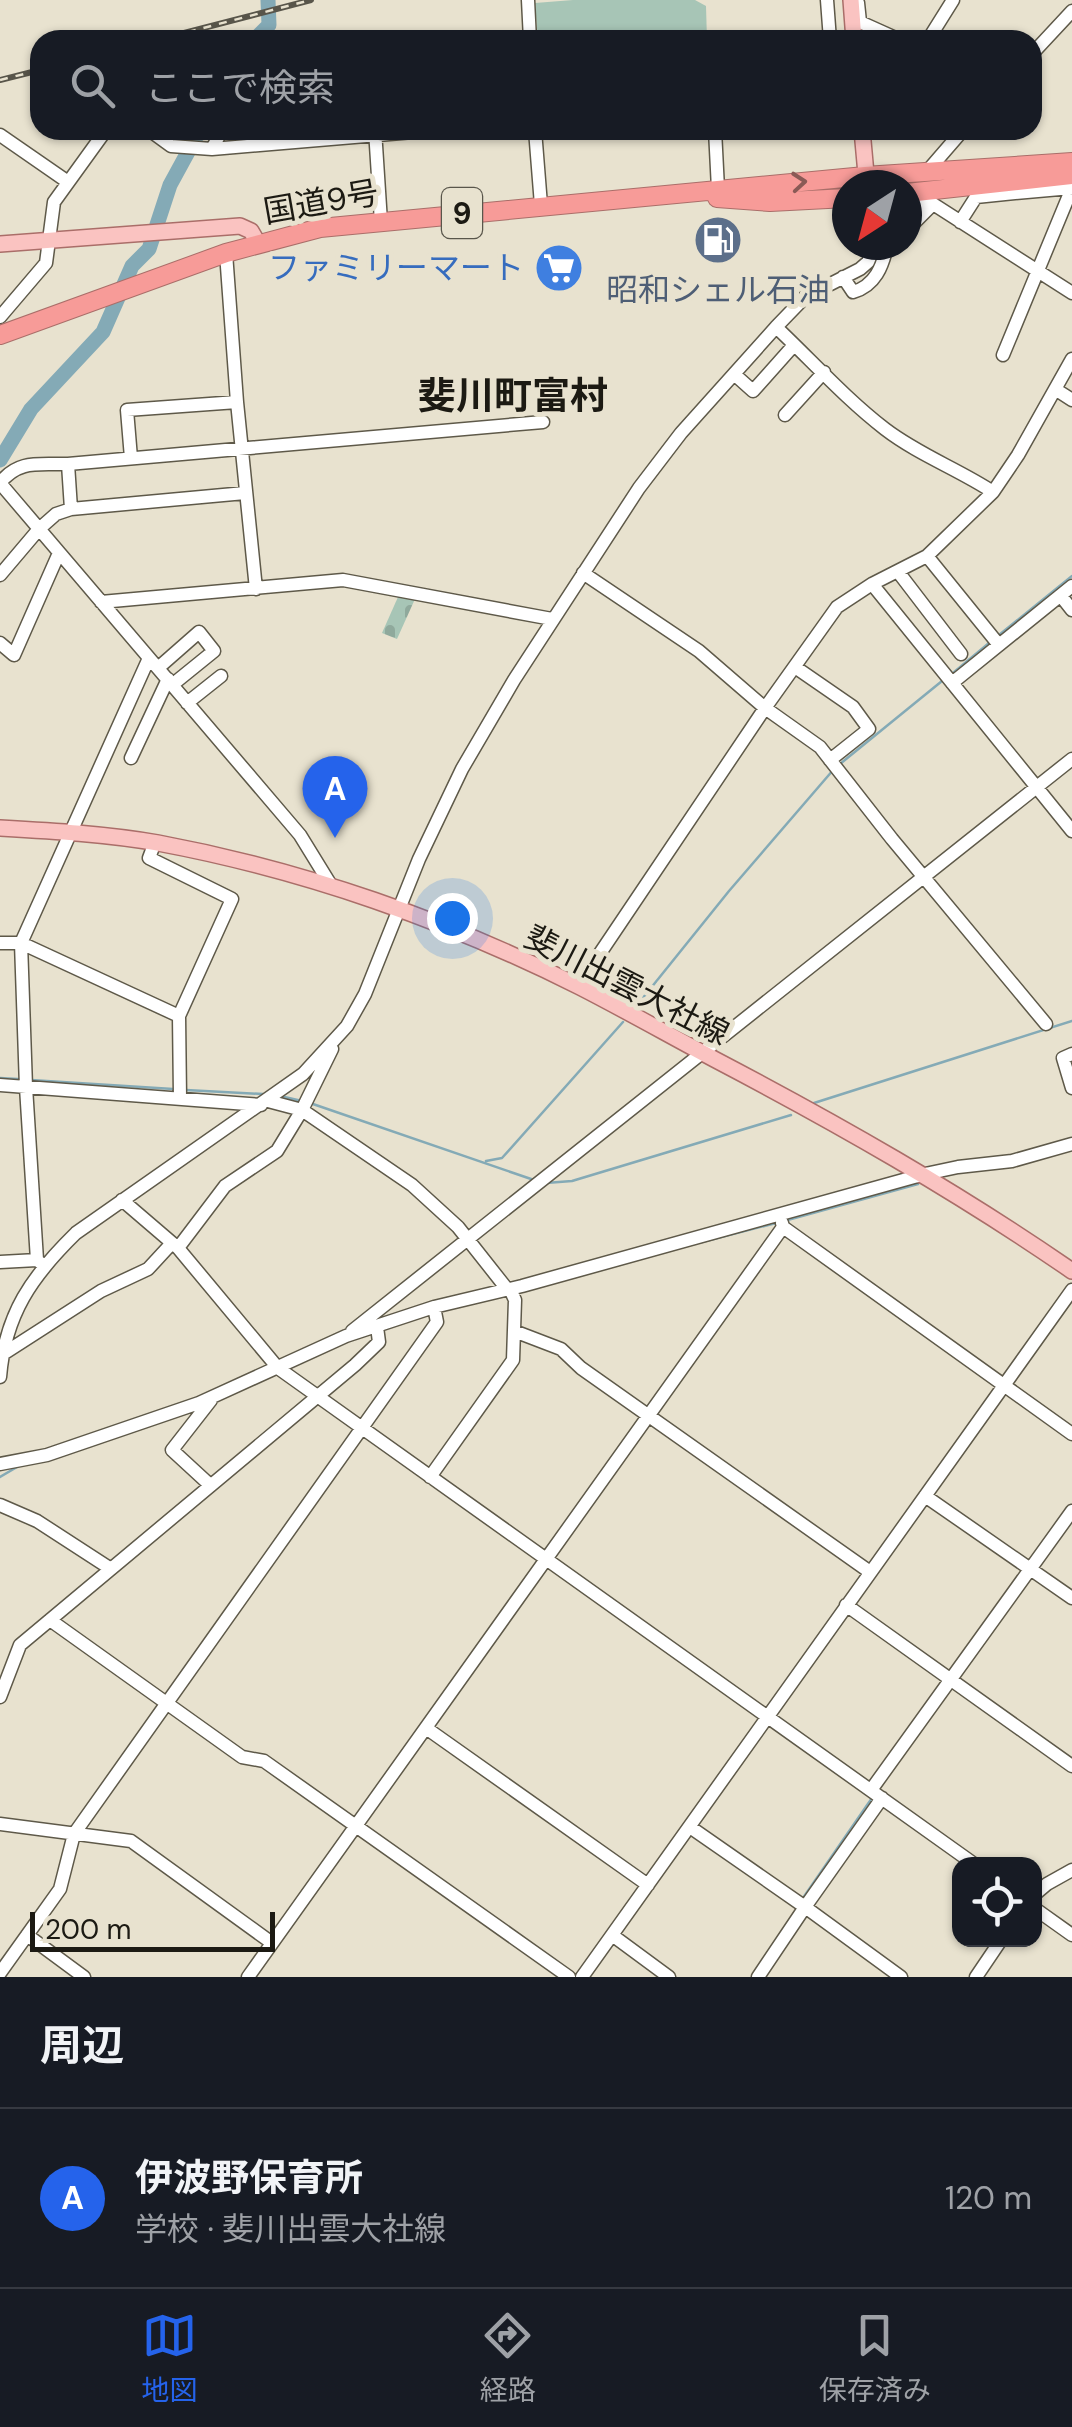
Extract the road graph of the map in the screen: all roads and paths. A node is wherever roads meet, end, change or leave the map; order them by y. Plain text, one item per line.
1 (528, 0) edge
2 (827, 0) edge
3 (854, 0) edge
4 (952, 0) edge
5 (1072, 11) edge
6 (860, 22) junction
7 (530, 30) edge
8 (829, 30) edge
9 (854, 30) edge
10 (861, 30) edge
11 (878, 30) edge
12 (934, 30) edge
13 (1042, 43) edge
14 (0, 135) edge
15 (99, 140) edge
16 (163, 140) edge
17 (216, 140) edge
18 (299, 140) edge
19 (375, 140) edge
20 (536, 140) edge
21 (716, 140) edge
22 (863, 140) edge
23 (955, 140) edge
24 (212, 148) junction
25 (1072, 153) edge
26 (1072, 162) edge
27 (865, 170) edge
28 (927, 170) junction
29 (922, 171) edge
30 (1072, 176) edge
31 (68, 182) junction
32 (832, 183) edge
33 (1072, 188) edge
34 (718, 189) junction
35 (998, 189) junction
36 (922, 192) edge
37 (667, 194) junction
38 (832, 199) edge
39 (922, 204) edge
40 (933, 204) junction
41 (541, 205) junction
42 (922, 215) edge
43 (381, 222) junction
44 (960, 222) junction
45 (50, 239) junction
46 (258, 243) junction
47 (0, 244) edge
48 (226, 253) junction
49 (870, 260) edge
50 (1039, 273) junction
51 (1072, 293) edge
52 (0, 317) edge
53 (776, 327) junction
54 (0, 335) edge
55 (794, 345) junction
56 (1003, 354) dead end
57 (1072, 358) edge
58 (824, 372) junction
59 (734, 374) junction
60 (1055, 389) junction
61 (1072, 400) edge
62 (237, 402) junction
63 (785, 415) dead end
64 (543, 422) dead end
65 (241, 449) junction
66 (131, 458) junction
67 (68, 464) junction
68 (0, 483) edge
69 (993, 492) junction
70 (245, 493) junction
71 (71, 509) junction
72 (40, 529) junction
73 (59, 553) junction
74 (928, 556) junction
75 (583, 573) junction
76 (900, 573) junction
77 (0, 575) edge
78 (872, 584) junction
79 (256, 588) junction
80 (1066, 591) edge
81 (101, 602) junction
82 (1072, 610) edge
83 (552, 619) junction
84 (0, 643) edge
85 (999, 645) junction
86 (960, 654) dead end
87 (154, 663) junction
88 (795, 667) junction
89 (221, 676) dead end
90 (170, 682) junction
91 (952, 683) junction
92 (187, 703) junction
93 (765, 708) junction
94 (131, 758) dead end
95 (1072, 758) edge
96 (830, 760) junction
97 (1037, 786) junction
98 (0, 828) edge
99 (1072, 830) edge
100 (69, 832) junction
101 (155, 842) junction
102 (926, 876) junction
103 (332, 887) junction
104 (397, 910) junction
105 (22, 942) junction
106 (0, 943) edge
107 (578, 986) junction
108 (179, 1016) junction
109 (1046, 1024) dead end
110 (338, 1038) junction
111 (703, 1053) junction
112 (1072, 1054) edge
113 (0, 1085) edge
114 (26, 1087) junction
115 (1072, 1088) edge
116 (180, 1098) junction
117 (264, 1103) junction
118 (302, 1110) junction
119 (1072, 1144) edge
120 (926, 1174) junction
121 (122, 1200) junction
122 (782, 1221) junction
123 (470, 1240) junction
124 (175, 1246) junction
125 (0, 1262) edge
126 (40, 1262) junction
127 (1072, 1272) edge
128 (508, 1289) junction
129 (1072, 1290) edge
130 (434, 1307) junction
131 (377, 1327) junction
132 (514, 1331) junction
133 (346, 1336) junction
134 (1, 1356) edge
135 (278, 1368) junction
136 (0, 1377) edge
137 (1004, 1384) junction
138 (319, 1395) junction
139 (213, 1398) junction
140 (649, 1415) junction
141 (363, 1427) junction
142 (1072, 1434) edge
143 (0, 1464) edge
144 (430, 1477) junction
145 (210, 1486) junction
146 (925, 1496) junction
147 (0, 1505) edge
148 (1072, 1511) edge
149 (547, 1558) junction
150 (111, 1568) junction
151 (1030, 1569) junction
152 (870, 1572) junction
153 (1072, 1598) edge
154 (846, 1605) junction
155 (50, 1620) junction
156 (3, 1679) edge
157 (951, 1679) junction
158 (0, 1697) edge
159 (165, 1703) junction
160 (768, 1716) junction
161 (426, 1728) junction
162 (1072, 1766) edge
163 (877, 1794) junction
164 (0, 1824) edge
165 (355, 1826) junction
166 (690, 1827) junction
167 (74, 1834) junction
168 (964, 1857) edge
169 (1072, 1870) edge
170 (648, 1885) junction
171 (1042, 1888) edge
172 (806, 1907) junction
173 (1042, 1914) edge
174 (27, 1935) junction
175 (1072, 1935) edge
176 (612, 1936) junction
177 (272, 1943) junction
178 (996, 1947) edge
179 (0, 1973) edge
180 (84, 1977) edge
181 (248, 1977) edge
182 (569, 1977) edge
183 (582, 1977) edge
184 (669, 1977) edge
185 (758, 1977) edge
186 (901, 1977) edge
187 (976, 1977) edge

1 - 7 street
2 - 8 street
3 - 6 street
3 - 9 main road
4 - 12 street
5 - 13 street
6 - 10 street
6 - 11 street
14 - 31 street
15 - 31 street
16 - 24 street
17 - 24 street
18 - 24 street
19 - 43 street
20 - 41 street
21 - 34 street
22 - 27 main road
23 - 28 street
25 - 28 street
26 - 28 highway, 国道9号 / 9
28 - 29 highway, 国道9号 / 9
30 - 35 highway
31 - 45 street
34 -> 32 highway, 国道9号 / 9
33 - 35 street
33 - 50 street
34 - 37 highway, 国道9号 / 9
35 - 36 highway
35 - 44 street
37 - 38 highway, 国道9号 / 9
37 - 41 highway, 国道9号 / 9
39 - 40 street
40 - 42 street
40 - 44 street
41 - 43 highway, 国道9号 / 9
43 - 46 highway, 国道9号 / 9
44 - 50 street
45 - 46 main road
45 - 47 main road
45 - 52 street
46 - 48 highway, 国道9号 / 9
48 - 54 highway, 国道9号 / 9
48 - 62 street
49 - 53 street
50 - 51 street
50 - 56 street
53 - 55 street
53 - 59 street
55 - 58 street
55 - 59 street
57 - 60 street
58 - 63 street
58 - 69 street
59 - 75 street
60 - 61 street
60 - 69 street
62 - 65 street
62 - 66 street
64 - 65 street
65 - 66 street
65 - 70 street
66 - 67 street
67 - 68 street
67 - 71 street
68 - 72 street
69 - 74 street
70 - 71 street
70 - 79 street
71 - 72 street
72 - 73 street
72 - 77 street
73 - 81 street
73 - 84 street
74 - 76 street
74 - 85 street
75 - 83 street
75 - 93 street
76 - 78 street
76 - 86 street
78 - 88 street
78 - 91 street
79 - 81 street
79 - 83 street
80 - 82 street
80 - 85 street
81 - 87 street
83 - 104 street
85 - 91 street
87 - 90 street
87 - 90 street
87 - 100 street
88 - 93 street
88 - 96 street
89 - 92 street
90 - 92 street
90 - 94 street
91 - 97 street
92 - 103 street
93 - 96 street
93 - 107 street
95 - 97 street
96 - 102 street
97 - 99 street
97 - 102 street
98 - 100 main road, 斐川出雲大社線
100 - 101 main road, 斐川出雲大社線
100 - 105 street
101 - 103 main road, 斐川出雲大社線
101 - 108 street
102 - 109 street
102 - 111 street
103 - 104 main road, 斐川出雲大社線
104 - 107 main road, 斐川出雲大社線
104 - 110 street
105 - 106 street
105 - 108 street
105 - 114 street
107 - 111 main road, 斐川出雲大社線
108 - 116 street
110 - 117 street
110 - 118 street
111 - 120 main road, 斐川出雲大社線
111 - 123 street
112 - 115 street
113 - 114 street
114 - 116 street
114 - 126 street
116 - 117 street
117 - 118 street
117 - 121 street
118 - 123 street
118 - 124 street
119 - 120 street
120 - 122 street
120 - 127 main road, 斐川出雲大社線
121 - 124 street
121 - 126 street
122 - 128 street
122 - 137 street
122 - 140 street
123 - 128 street
123 - 133 street
124 - 134 street
124 - 135 street
125 - 126 street
126 - 134 street
128 - 130 street
128 - 132 street
129 - 137 street
130 - 131 street
130 - 141 street
131 - 133 street
131 - 138 street
132 - 140 street
132 - 144 street
133 - 135 street
134 - 136 street
135 - 138 street
135 - 139 street
137 - 142 street
137 - 146 street
138 - 141 street
138 - 145 street
139 - 143 street
139 - 145 street
140 - 149 street
140 - 152 street
141 - 144 street
141 - 159 street
144 - 149 street
145 - 150 street
146 - 151 street
146 - 152 street
147 - 150 street
148 - 151 street
149 - 160 street
149 - 161 street
150 - 155 street
151 - 153 street
151 - 157 street
152 - 154 street
154 - 157 street
154 - 160 street
155 - 156 street
155 - 159 street
156 - 158 street
157 - 162 street
157 - 163 street
159 - 165 street
159 - 167 street
160 - 163 street
160 - 166 street
161 - 165 street
161 - 170 street
163 - 168 street
163 - 172 street
164 - 167 street
165 - 177 street
165 - 182 street
166 - 170 street
166 - 172 street
167 - 174 street
167 - 177 street
169 - 171 street
170 - 176 street
172 - 185 street
172 - 186 street
173 - 175 street
174 - 179 street
174 - 180 street
176 - 183 street
176 - 184 street
177 - 181 street
178 - 187 street

